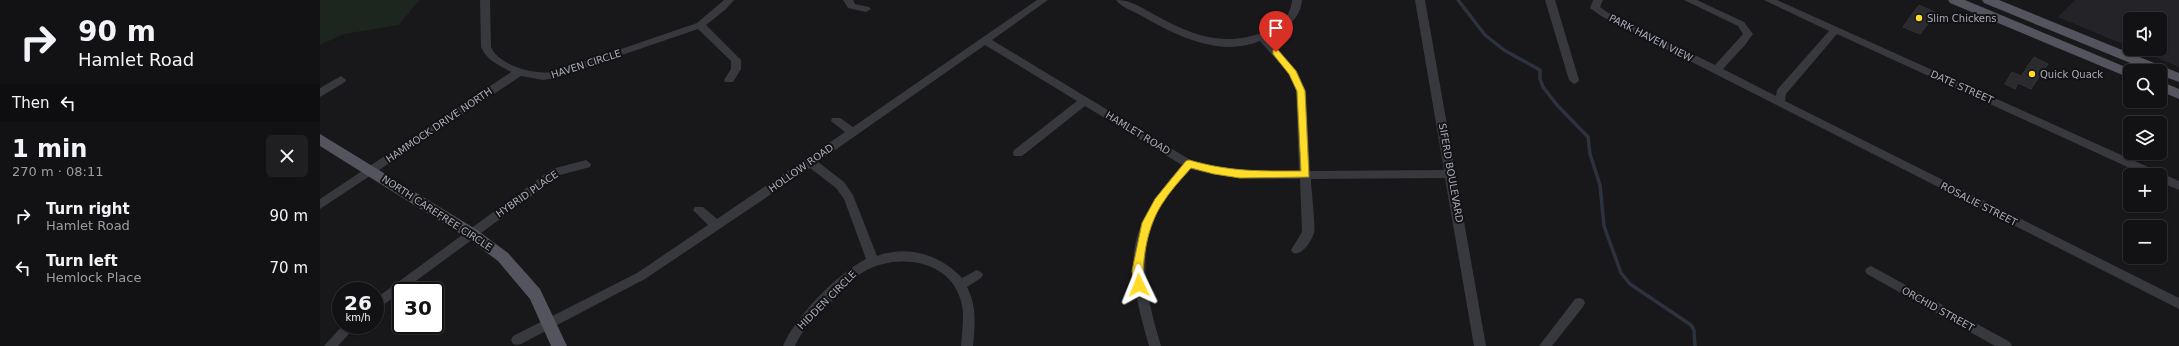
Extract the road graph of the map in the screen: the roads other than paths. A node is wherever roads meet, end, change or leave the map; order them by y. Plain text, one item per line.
1 (485, 0) edge
2 (729, 0) edge
3 (848, 0) edge
4 (1043, 0) edge
5 (1121, 0) edge
6 (1297, 0) edge
7 (1420, 0) edge
8 (1550, 0) edge
9 (1598, 0) edge
10 (1689, 0) edge
11 (1954, 0) edge
12 (1988, 0) edge
13 (1776, 1) edge
14 (866, 9) dead end
15 (700, 25) junction
16 (1835, 30) junction
17 (1263, 38) junction
18 (985, 40) junction
19 (2145, 64) edge
20 (2110, 65) junction
21 (2123, 66) edge
22 (1716, 70) junction
23 (2123, 70) edge
24 (519, 72) junction
25 (2167, 73) edge
26 (2179, 78) edge
27 (341, 80) dead end
28 (728, 80) dead end
29 (1574, 80) dead end
30 (2167, 89) edge
31 (320, 93) edge
32 (2179, 94) edge
33 (1084, 101) junction
34 (1780, 102) junction
35 (836, 120) dead end
36 (853, 132) junction
37 (320, 139) edge
38 (1018, 153) dead end
39 (810, 162) junction
40 (586, 164) dead end
41 (1189, 164) junction
42 (2140, 168) edge
43 (372, 171) junction
44 (1306, 174) junction
45 (1451, 174) junction
46 (2167, 180) edge
47 (2179, 186) edge
48 (320, 205) edge
49 (699, 210) dead end
50 (717, 226) junction
51 (472, 234) junction
52 (1297, 250) dead end
53 (873, 262) junction
54 (1871, 271) dead end
55 (977, 275) dead end
56 (960, 285) junction
57 (384, 299) edge
58 (1579, 303) dead end
59 (2179, 304) edge
60 (550, 323) junction
61 (342, 334) edge
62 (517, 340) dead end
63 (330, 346) edge
64 (559, 346) edge
65 (789, 346) edge
66 (967, 346) edge
67 (1155, 346) edge
68 (1480, 346) edge
69 (1545, 346) edge
70 (2006, 346) edge

1 - 24 street, HAVEN CIRCLE
2 - 15 street, HAVEN CIRCLE
3 - 14 street
4 - 18 street, HOLLOW ROAD
5 - 17 street
6 - 17 street
7 - 45 street, SIFERD BOULEVARD
8 - 29 street
9 - 22 street, PARK HAVEN VIEW
10 - 22 street
11 - 20 main road
12 - 19 main road
13 - 16 street, DATE STREET
15 - 24 street, HAVEN CIRCLE
15 - 28 street
16 - 34 street
16 - 42 street, DATE STREET
17 - 44 street
18 - 33 street, HAMLET ROAD
18 - 36 street, HOLLOW ROAD
20 - 21 main road
20 - 23 main road
22 - 34 street, ROSALIE STREET
24 - 43 street, HAMMOCK DRIVE NORTH
25 - 26 main road
27 - 31 street
30 - 32 main road
33 - 38 street
33 - 41 street, HAMLET ROAD
34 - 59 street, ROSALIE STREET
35 - 36 street
36 - 39 street, HOLLOW ROAD
37 - 43 main road, NORTH CAREFREE CIRCLE
39 - 50 street, HOLLOW ROAD
39 - 53 street
40 - 51 street, HYBRID PLACE
41 - 44 street, HAMLET ROAD
41 - 67 street
43 - 48 street, HAMMOCK DRIVE NORTH
43 - 51 main road, NORTH CAREFREE CIRCLE
44 - 45 street, HAMLET ROAD
44 - 52 street
45 - 68 street, SIFERD BOULEVARD
46 - 47 street
49 - 50 street
50 - 60 street, HOLLOW ROAD
51 - 57 street, HYBRID PLACE
51 - 60 main road, NORTH CAREFREE CIRCLE
53 - 56 street, HIDDEN CIRCLE
53 - 65 street, HIDDEN CIRCLE
54 - 70 street, ORCHID STREET
55 - 56 street
56 - 66 street, HIDDEN CIRCLE
58 - 69 street
60 - 62 street, HOLLOW ROAD
60 - 64 main road, NORTH CAREFREE CIRCLE
61 - 63 street

